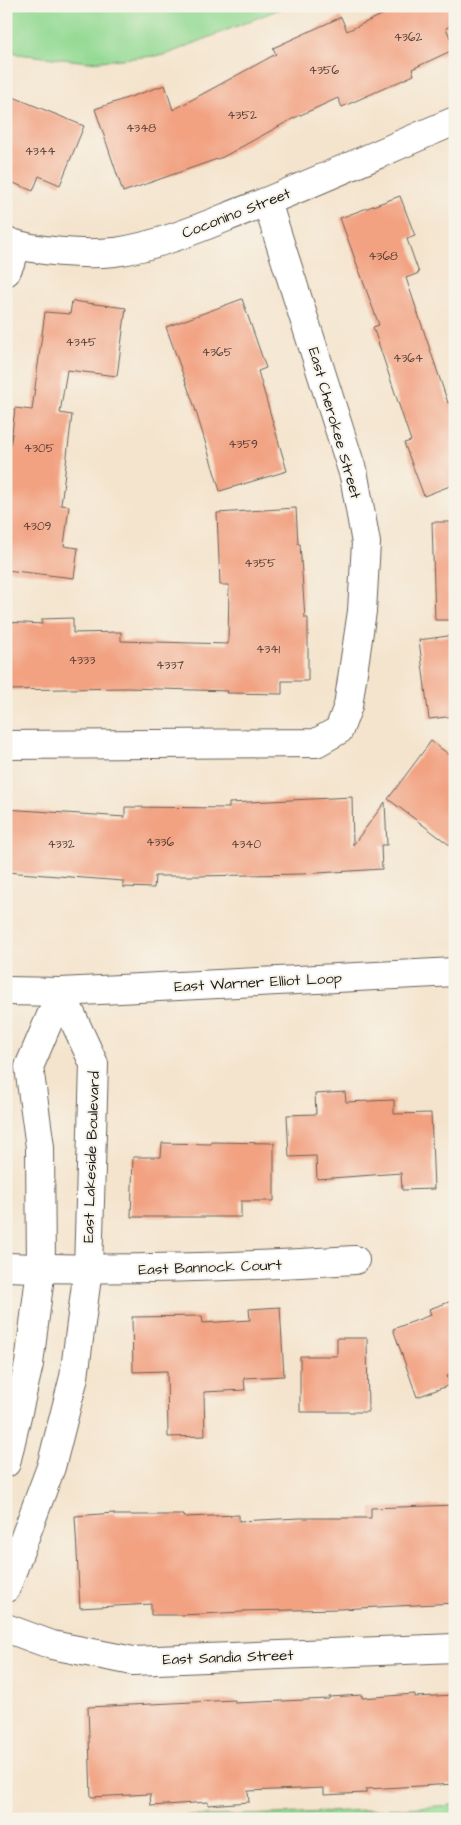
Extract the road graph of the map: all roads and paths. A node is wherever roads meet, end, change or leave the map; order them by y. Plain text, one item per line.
1 (455, 121) edge
2 (267, 202) junction
3 (12, 243) edge
4 (6, 272) edge
5 (6, 745) edge
6 (455, 972) edge
7 (6, 991) edge
8 (61, 992) junction
9 (355, 1260) dead end
10 (6, 1267) edge
11 (64, 1268) junction
12 (6, 1463) edge
13 (6, 1588) edge
14 (6, 1628) edge
15 (455, 1648) edge

1 - 2 street, Coconino Street
2 - 3 street, Coconino Street
2 - 5 street, East Cherokee Street
3 - 4 street
6 - 8 street, East Warner Elliot Loop
7 - 8 street, East Warner Elliot Loop
8 - 11 street, East Lakeside Boulevard
8 - 11 street, East Lakeside Boulevard
9 - 11 street, East Bannock Court
10 - 11 street, East Bannock Court
11 - 12 street, East Lakeside Boulevard
11 - 13 street, East Lakeside Boulevard
14 - 15 street, East Sandia Street

